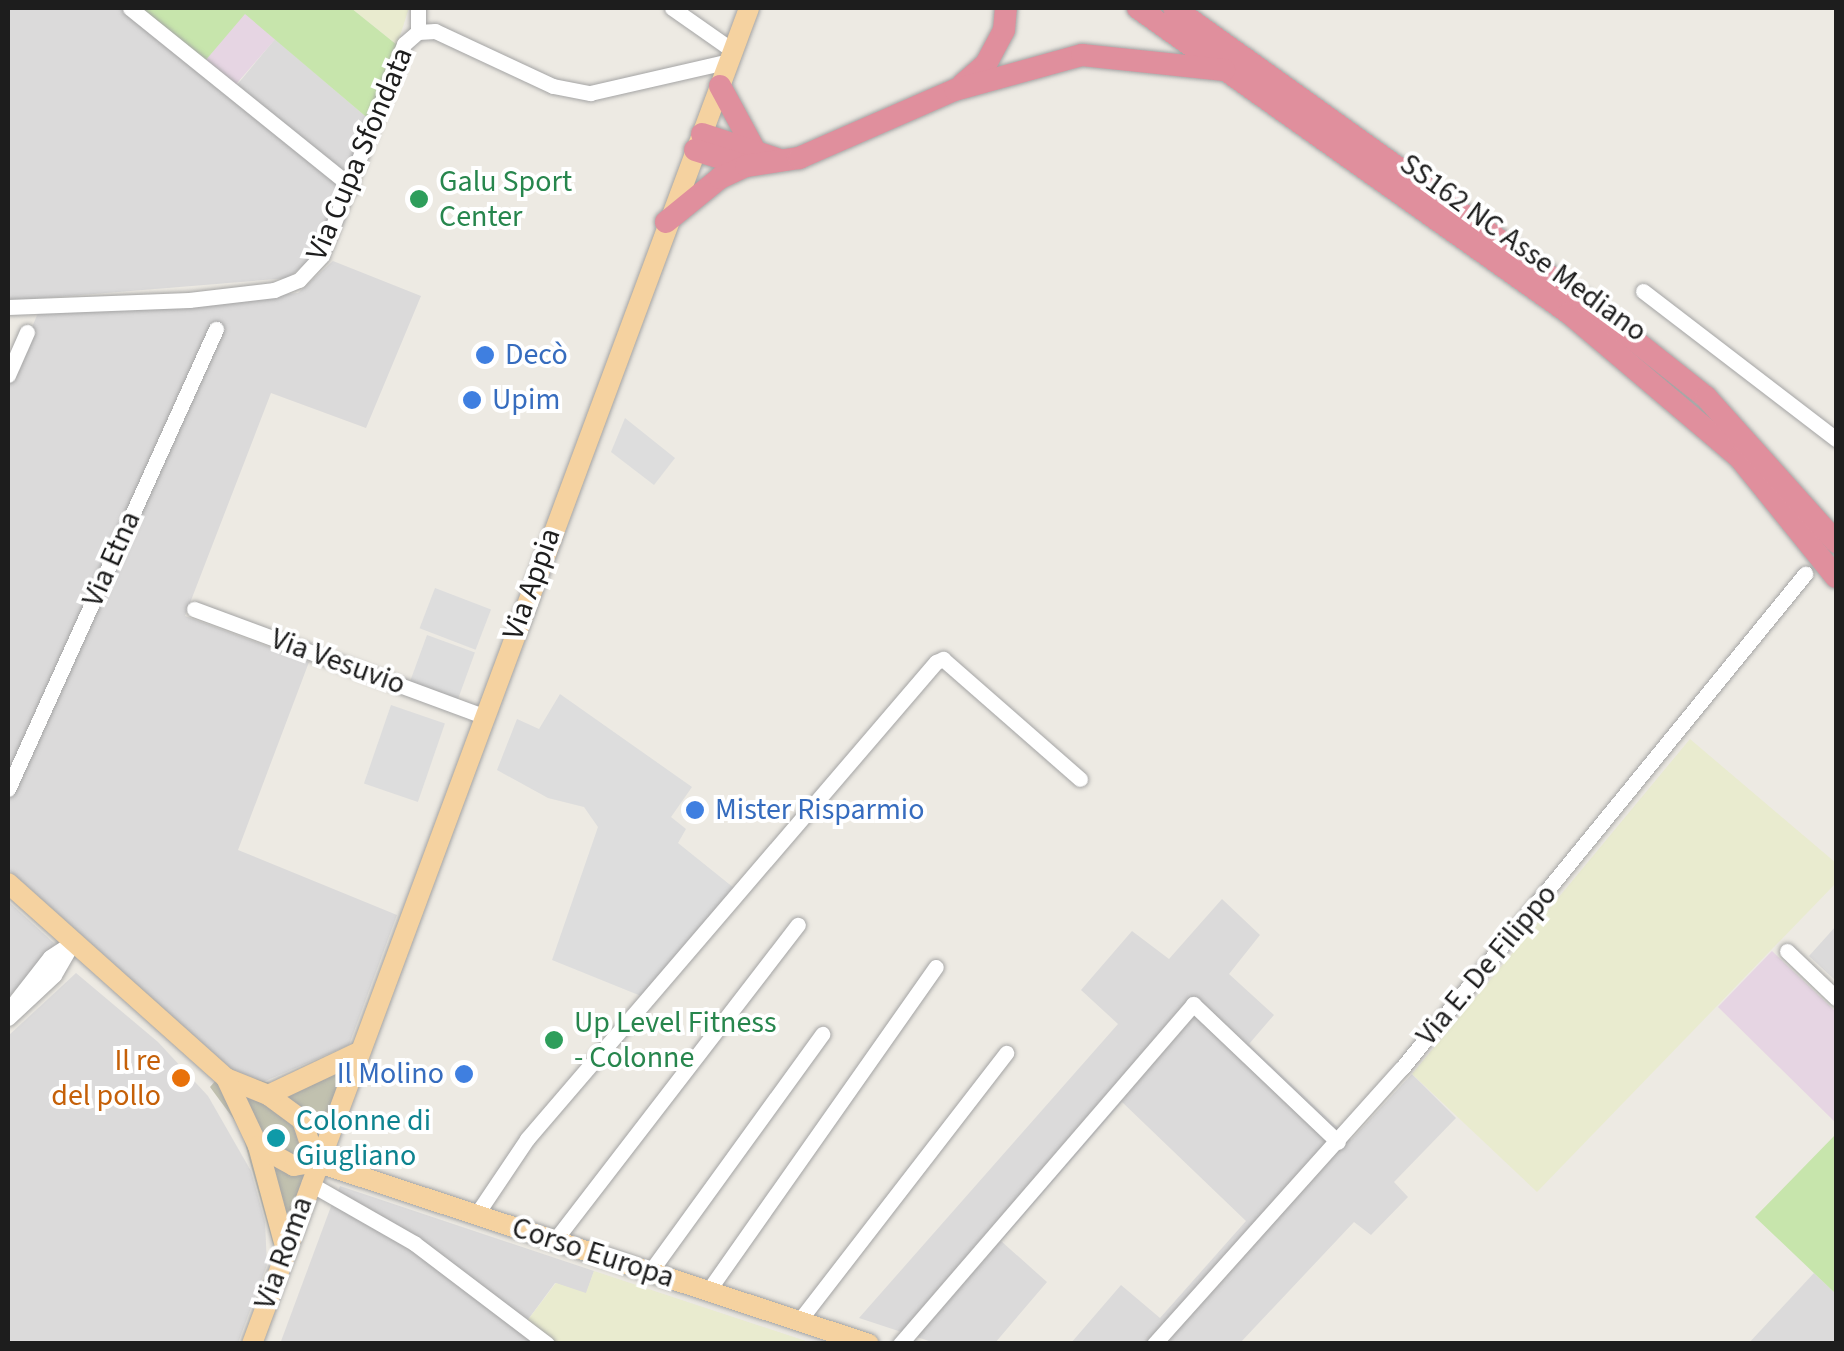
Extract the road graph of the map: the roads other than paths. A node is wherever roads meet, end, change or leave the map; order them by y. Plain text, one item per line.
1 (130, 8) edge
2 (418, 8) edge
3 (672, 8) edge
4 (749, 8) edge
5 (1006, 8) edge
6 (1138, 8) edge
7 (1174, 8) edge
8 (418, 32) junction
9 (731, 56) junction
10 (1228, 71) junction
11 (720, 86) junction
12 (954, 90) junction
13 (698, 142) junction
14 (749, 157) junction
15 (352, 187) junction
16 (666, 222) junction
17 (1643, 291) dead end
18 (8, 307) edge
19 (216, 329) dead end
20 (26, 332) dead end
21 (8, 374) edge
22 (1836, 439) edge
23 (1836, 542) edge
24 (1805, 574) dead end
25 (1836, 577) edge
26 (194, 609) dead end
27 (483, 716) junction
28 (1080, 779) dead end
29 (8, 789) edge
30 (8, 883) edge
31 (798, 925) dead end
32 (73, 942) junction
33 (1787, 951) dead end
34 (936, 966) dead end
35 (1836, 998) edge
36 (8, 1015) edge
37 (822, 1034) dead end
38 (357, 1052) junction
39 (1006, 1053) dead end
40 (226, 1078) junction
41 (268, 1095) junction
42 (1338, 1142) junction
43 (258, 1146) junction
44 (316, 1162) junction
45 (309, 1182) junction
46 (476, 1214) junction
47 (554, 1240) junction
48 (286, 1250) junction
49 (650, 1272) junction
50 (708, 1290) junction
51 (800, 1321) junction
52 (252, 1344) edge
53 (547, 1344) edge
54 (869, 1344) edge
55 (900, 1344) edge
56 (1154, 1344) edge

1 - 15 street
2 - 8 street
3 - 9 street
4 - 9 main road, Via Appia
5 - 12 highway
6 - 10 highway, SS162 NC Asse Mediano
7 - 23 highway
8 - 9 street, Via Cupa Sfondata
8 - 15 street, Via Cupa Sfondata
9 - 11 main road, Via Appia
10 - 12 highway
10 - 25 highway, SS162 NC Asse Mediano
11 - 13 main road, Via Appia
11 - 14 highway
12 - 14 highway
13 - 14 highway
13 - 16 main road, Via Appia
14 - 16 highway
15 - 18 street, Via Cupa Sfondata
16 - 27 main road, Via Appia
17 - 22 street
19 - 29 street, Via Etna
20 - 21 street
24 - 42 street, Via E. De Filippo
26 - 27 street, Via Vesuvio
27 - 38 main road, Via Appia
28 - 46 street
30 - 32 main road
31 - 47 street
32 - 36 street
32 - 40 main road
33 - 35 street
34 - 50 street
37 - 49 street
38 - 41 main road
38 - 44 main road, Via Appia
39 - 51 street
40 - 41 main road
40 - 43 main road
41 - 44 main road
42 - 55 street
42 - 56 street, Via E. De Filippo
43 - 44 main road, Corso Europa
43 - 48 main road
44 - 45 main road, Via Roma
44 - 46 main road, Corso Europa
45 - 48 main road, Via Roma
45 - 53 street
46 - 47 main road, Corso Europa
47 - 49 main road, Corso Europa
48 - 52 main road, Via Roma
49 - 50 main road, Corso Europa
50 - 51 main road, Corso Europa
51 - 54 main road, Corso Europa

